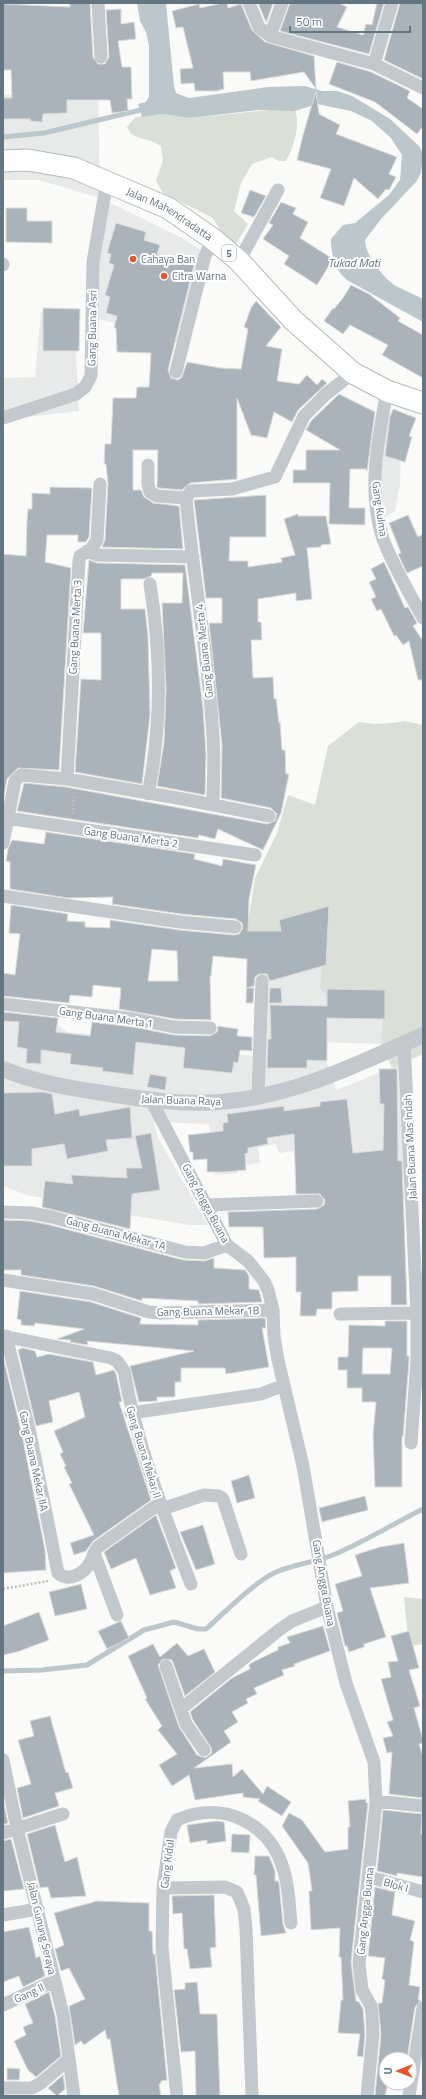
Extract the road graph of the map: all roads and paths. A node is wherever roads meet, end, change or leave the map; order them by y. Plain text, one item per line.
1 (98, 3) edge
2 (249, 3) edge
3 (282, 3) edge
4 (392, 3) edge
5 (270, 36) junction
6 (101, 57) dead end
7 (374, 64) junction
8 (423, 88) edge
9 (3, 161) edge
10 (107, 181) junction
11 (278, 190) dead end
12 (213, 239) junction
13 (239, 261) junction
14 (176, 372) dead end
15 (353, 373) junction
16 (387, 391) junction
17 (423, 403) edge
18 (3, 418) edge
19 (148, 465) dead end
20 (100, 484) dead end
21 (186, 498) junction
22 (87, 551) junction
23 (193, 557) junction
24 (150, 584) dead end
25 (423, 618) edge
26 (71, 780) junction
27 (148, 794) junction
28 (213, 805) junction
29 (269, 816) dead end
30 (7, 818) junction
31 (72, 829) junction
32 (3, 843) edge
33 (255, 855) dead end
34 (3, 896) edge
35 (235, 927) dead end
36 (262, 981) dead end
37 (3, 1004) edge
38 (210, 1028) dead end
39 (423, 1035) edge
40 (404, 1043) junction
41 (3, 1069) edge
42 (258, 1097) junction
43 (150, 1100) junction
44 (317, 1201) dead end
45 (207, 1205) junction
46 (3, 1212) edge
47 (227, 1245) junction
48 (3, 1280) edge
49 (273, 1310) junction
50 (417, 1313) junction
51 (340, 1314) dead end
52 (5, 1336) edge
53 (420, 1361) edge
54 (284, 1385) junction
55 (131, 1413) junction
56 (411, 1443) dead end
57 (161, 1506) junction
58 (94, 1553) junction
59 (241, 1554) dead end
60 (70, 1578) junction
61 (191, 1584) dead end
62 (3, 1588) edge
63 (327, 1607) junction
64 (117, 1615) dead end
65 (166, 1666) dead end
66 (182, 1708) junction
67 (204, 1750) dead end
68 (3, 1760) edge
69 (376, 1801) junction
70 (423, 1806) edge
71 (63, 1814) dead end
72 (17, 1828) junction
73 (3, 1833) edge
74 (370, 1877) junction
75 (163, 1888) junction
76 (423, 1892) edge
77 (38, 1909) junction
78 (3, 1915) edge
79 (291, 1923) dead end
80 (54, 1981) junction
81 (3, 2005) edge
82 (423, 2011) edge
83 (69, 2059) junction
84 (3, 2088) edge
85 (74, 2096) edge
86 (177, 2096) edge
87 (252, 2096) edge
88 (367, 2096) edge
89 (409, 2096) edge

1 - 6 street
2 - 5 street
3 - 5 street
4 - 7 street
5 - 7 street
7 - 8 street
9 - 10 highway, Jalan Mahendradatta / 5
10 - 12 highway, Jalan Mahendradatta / 5
10 - 18 street, Gang Buana Asri
11 - 13 street
12 - 13 highway, Jalan Mahendradatta / 5
12 - 14 street
13 - 15 highway, Jalan Mahendradatta / 5
15 - 16 highway, Jalan Mahendradatta / 5
15 - 21 street
16 - 17 highway, Jalan Mahendradatta / 5
16 - 25 street, Gang Kulma
19 - 21 street
20 - 22 street, Gang Buana Merta 3
21 - 23 street, Gang Buana Merta 4
22 - 23 street
22 - 26 street, Gang Buana Merta 3
23 - 28 street, Gang Buana Merta 4
24 - 27 street
26 - 27 street
26 - 30 street
26 - 31 path
27 - 28 street
28 - 29 street
30 - 31 street, Gang Buana Merta 2
30 - 32 street
31 - 33 street, Gang Buana Merta 2
34 - 35 street
36 - 42 street
37 - 38 street, Gang Buana Merta 1
39 - 40 street, Jalan Buana Raya
40 - 42 street, Jalan Buana Raya
40 - 50 street, Jalan Buana Mas Indah
41 - 43 street, Jalan Buana Raya
42 - 43 street, Jalan Buana Raya
43 - 45 street, Gang Angga Buana
44 - 45 street
45 - 47 street, Gang Angga Buana
46 - 47 street, Gang Buana Mekar 1A
47 - 49 street, Gang Angga Buana
48 - 49 street, Gang Buana Mekar 1B
49 - 54 street, Gang Angga Buana
50 - 51 street
50 - 53 street, Jalan Buana Mas Indah
52 - 55 street, Gang Buana Mekar II
52 - 60 street, Gang Buana Mekar IIA
53 - 56 street, Jalan Buana Mas Indah
54 - 55 street
54 - 63 street, Gang Angga Buana
55 - 57 street, Gang Buana Mekar II
57 - 58 street
57 - 59 street
57 - 61 street, Gang Buana Mekar II
58 - 60 street
58 - 64 street
60 - 62 path
63 - 66 street
63 - 69 street, Gang Angga Buana
65 - 66 street
66 - 67 street
68 - 72 street, Jalan Gunung Seraya
69 - 70 street
69 - 74 street, Gang Angga Buana
71 - 72 street
72 - 73 street
72 - 77 street, Jalan Gunung Seraya
74 - 76 street, Blok I
74 - 88 street, Gang Angga Buana
75 - 79 street, Gang Kidul
75 - 86 street, Gang Kidul
75 - 87 street
77 - 78 street
77 - 80 street, Jalan Gunung Seraya
80 - 81 street, Gang II
80 - 83 street, Jalan Gunung Seraya
82 - 89 street
83 - 84 street
83 - 85 street, Jalan Gunung Seraya

